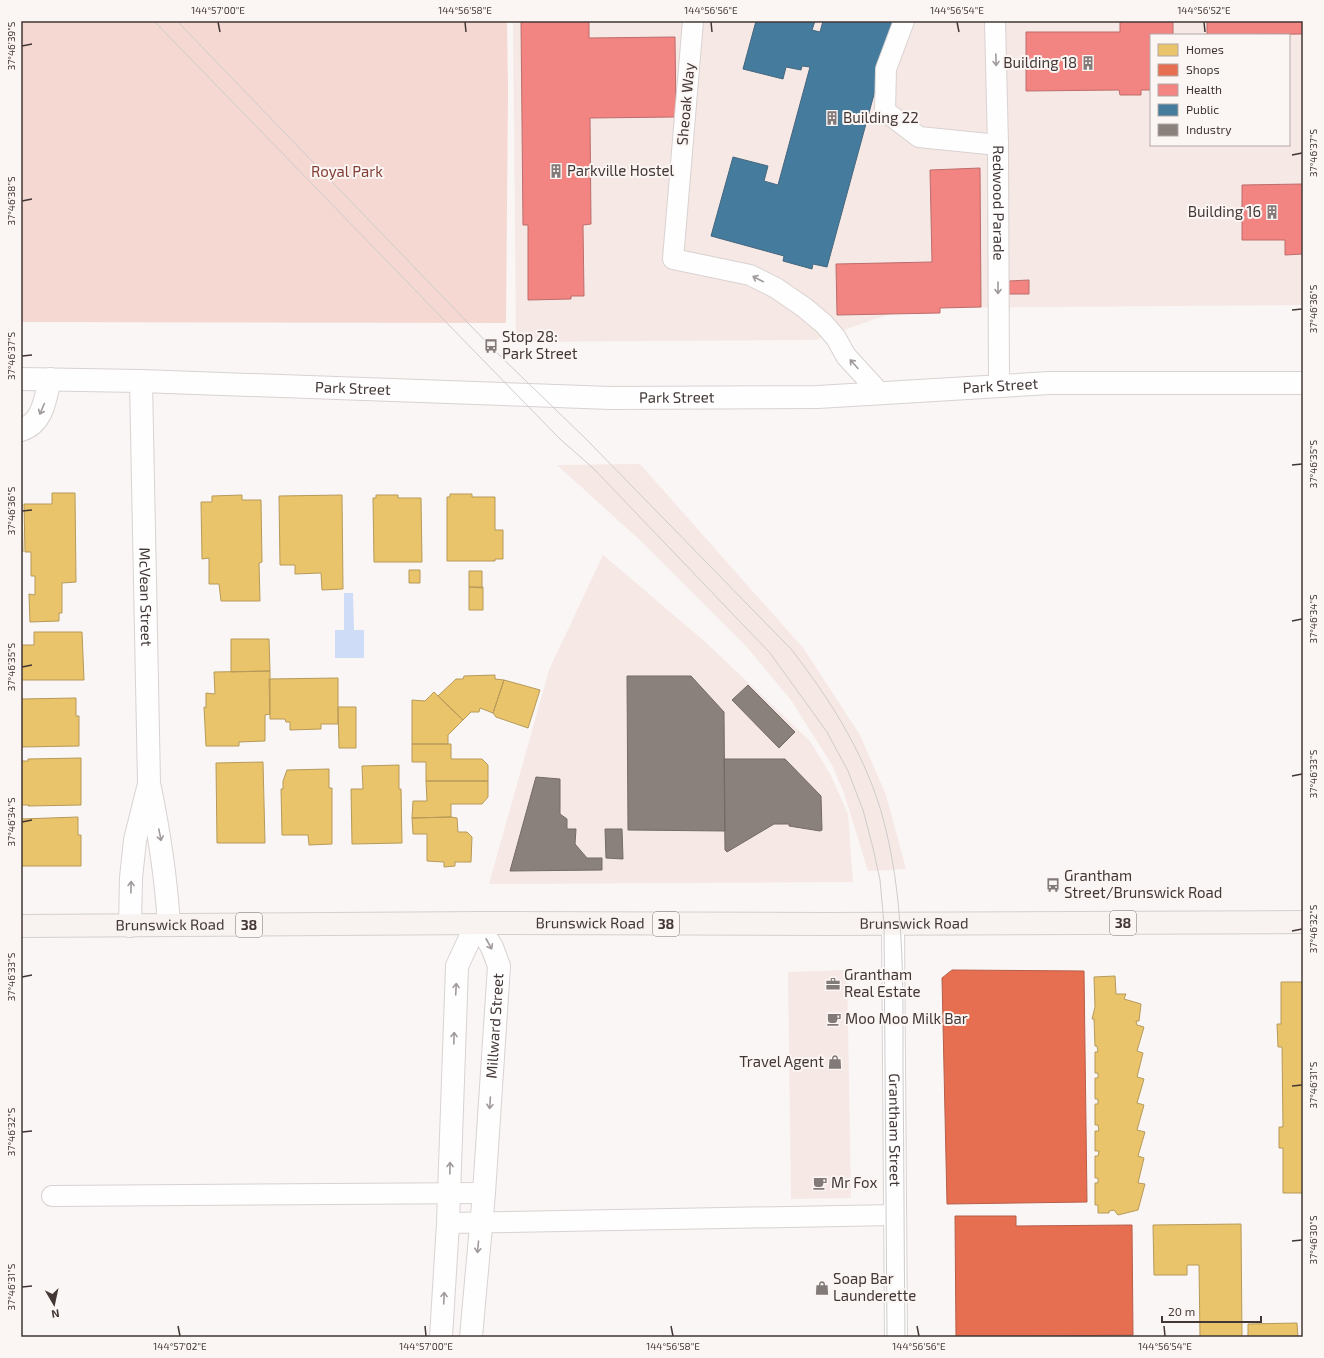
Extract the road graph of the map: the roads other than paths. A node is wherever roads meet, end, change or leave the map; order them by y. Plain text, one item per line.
1 (693, 21) edge
2 (904, 21) edge
3 (995, 21) edge
4 (998, 145) junction
5 (21, 379) edge
6 (50, 380) junction
7 (142, 380) junction
8 (1303, 383) edge
9 (999, 385) junction
10 (880, 393) junction
11 (21, 430) edge
12 (149, 783) junction
13 (1303, 922) edge
14 (477, 923) junction
15 (893, 924) junction
16 (169, 925) junction
17 (21, 926) edge
18 (130, 926) junction
19 (484, 1193) junction
20 (449, 1194) junction
21 (52, 1196) dead end
22 (895, 1215) junction
23 (448, 1223) junction
24 (480, 1224) junction
25 (441, 1337) edge
26 (471, 1337) edge
27 (896, 1337) edge

10 -> 1 lane, Sheoak Way
2 - 4 lane
3 -> 4 lane, Redwood Parade
4 -> 9 lane, Redwood Parade
5 - 6 street, Park Street
6 - 7 street, Park Street
6 -> 11 street
7 - 10 street, Park Street
7 - 12 street, McVean Street
8 - 9 street, Park Street
9 - 10 street, Park Street
12 -> 16 street, McVean Street
18 -> 12 street, McVean Street
13 - 15 main road, Brunswick Road / 38
14 - 15 main road, Brunswick Road / 38
14 - 16 main road, Brunswick Road / 38
14 -> 19 street, Millward Street
20 -> 14 street
15 - 22 street, Grantham Street
16 - 18 main road, Brunswick Road / 38
17 - 18 main road, Brunswick Road / 38
19 - 20 lane
19 - 24 street, Millward Street
20 - 21 lane
20 - 23 street
22 - 24 lane
22 - 27 street, Grantham Street
23 - 24 lane
25 -> 23 street
24 -> 26 street, Millward Street

